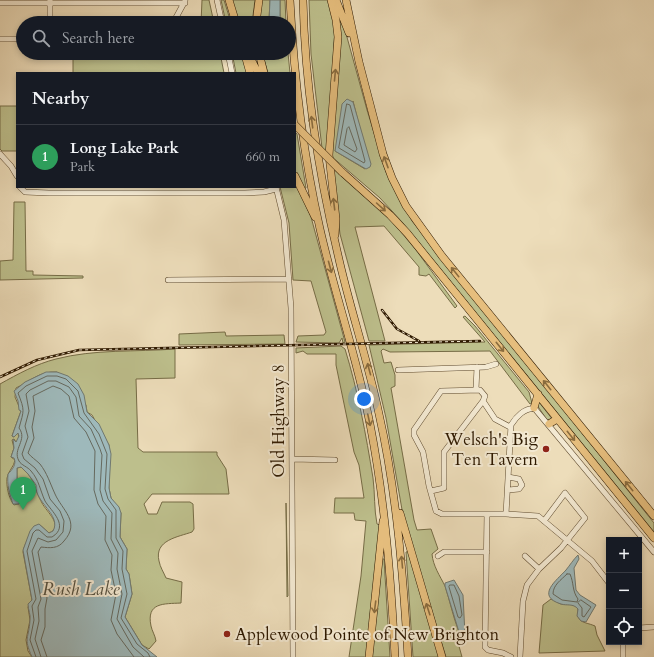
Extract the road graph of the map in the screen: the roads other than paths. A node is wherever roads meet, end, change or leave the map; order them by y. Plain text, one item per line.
1 (217, 0) edge
2 (229, 0) edge
3 (258, 0) edge
4 (290, 0) edge
5 (303, 0) edge
6 (331, 0) edge
7 (336, 0) edge
8 (346, 0) edge
9 (50, 1) edge
10 (185, 1) edge
11 (0, 2) edge
12 (50, 16) edge
13 (177, 16) edge
14 (220, 16) edge
15 (234, 16) edge
16 (257, 16) edge
17 (291, 16) edge
18 (0, 39) edge
19 (16, 39) edge
20 (229, 60) edge
21 (246, 60) edge
22 (252, 60) edge
23 (261, 60) edge
24 (295, 60) edge
25 (359, 62) junction
26 (232, 72) edge
27 (250, 72) edge
28 (258, 72) edge
29 (264, 72) edge
30 (296, 72) edge
31 (296, 74) edge
32 (296, 126) edge
33 (0, 154) edge
34 (16, 174) edge
35 (296, 178) edge
36 (276, 188) edge
37 (21, 189) edge
38 (320, 229) junction
39 (335, 243) junction
40 (289, 279) junction
41 (168, 280) dead end
42 (496, 364) dead end
43 (477, 368) junction
44 (398, 370) dead end
45 (476, 389) junction
46 (537, 393) junction
47 (484, 401) junction
48 (534, 408) junction
49 (557, 419) junction
50 (549, 424) junction
51 (510, 427) junction
52 (292, 459) junction
53 (335, 460) dead end
54 (390, 470) junction
55 (508, 477) junction
56 (508, 490) junction
57 (431, 491) junction
58 (384, 513) junction
59 (487, 514) junction
60 (506, 514) junction
61 (654, 516) edge
62 (544, 521) junction
63 (644, 525) junction
64 (654, 538) edge
65 (567, 540) junction
66 (654, 541) edge
67 (486, 552) junction
68 (654, 552) edge
69 (438, 556) dead end
70 (525, 556) dead end
71 (539, 569) junction
72 (606, 579) edge
73 (654, 627) edge
74 (642, 628) edge
75 (623, 645) edge
76 (293, 657) edge
77 (369, 657) edge
78 (395, 657) edge
79 (408, 657) edge
80 (442, 657) edge
81 (511, 657) edge
82 (520, 657) edge
83 (623, 657) edge

1 - 14 street
2 - 15 highway
3 - 16 highway
4 - 17 highway
39 -> 5 highway
39 -> 6 highway
7 - 25 highway
8 - 25 highway
9 - 10 street
9 - 11 street
9 - 12 street
10 - 13 street
18 - 19 street
20 - 26 street
21 - 27 highway
22 - 28 highway
23 - 29 highway
24 - 30 highway
61 -> 25 highway
31 - 38 highway
32 -> 46 highway, bridge
33 - 34 street
35 - 38 highway
36 - 37 street
36 - 40 street, Old Highway 8
38 -> 58 highway
54 -> 39 highway
40 - 41 street
40 - 52 street, Old Highway 8
42 - 43 street
43 - 44 street
43 - 45 street
45 - 47 street
45 - 57 street
46 - 48 highway
46 - 49 highway
47 - 51 street
47 - 57 street
48 - 50 street
48 - 51 street
49 - 50 highway
49 -> 63 highway
50 - 68 street
51 - 55 street
52 - 53 street
52 - 76 street, Old Highway 8
79 -> 54 highway
80 -> 54 highway
55 - 56 street
55 - 56 street
56 - 60 street
57 - 59 street
58 -> 77 highway
58 - 78 highway
59 - 60 street
59 - 67 street
60 - 62 street
62 - 65 street
62 - 65 street
63 - 64 highway
63 - 66 highway
65 - 71 street
65 - 72 street
67 - 69 street
67 - 81 street
70 - 71 street
71 - 82 street
73 - 74 street
75 - 83 street

